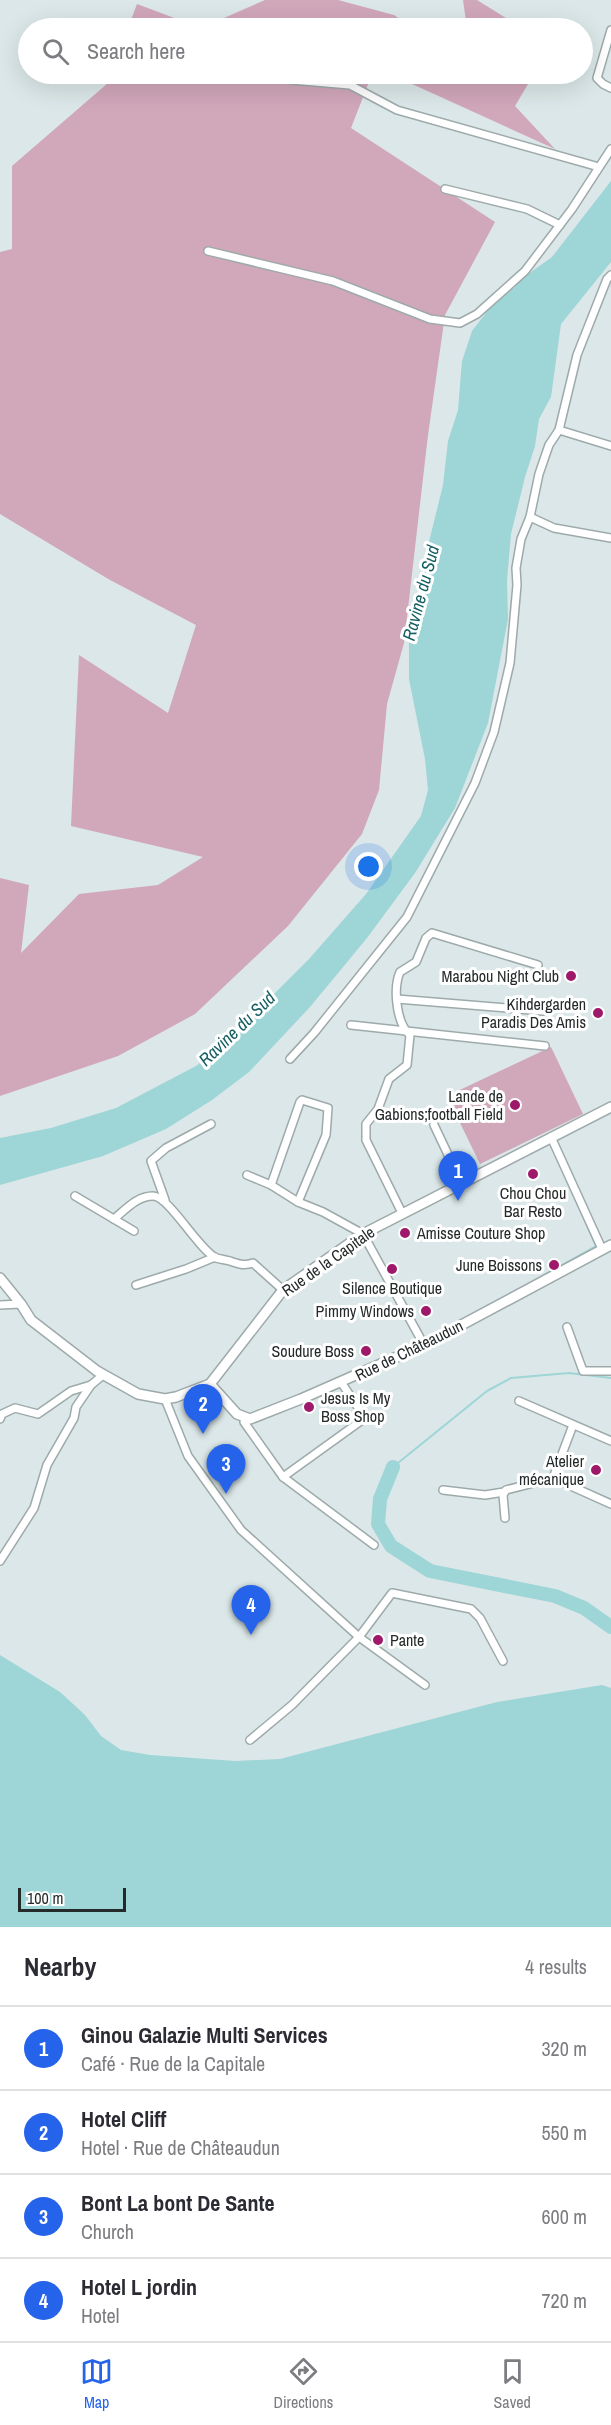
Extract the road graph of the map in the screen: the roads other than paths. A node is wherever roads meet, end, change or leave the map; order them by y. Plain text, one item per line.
1 (611, 30) edge
2 (350, 84) edge
3 (611, 88) edge
4 (611, 149) edge
5 (599, 166) junction
6 (445, 189) dead end
7 (560, 225) junction
8 (208, 251) dead end
9 (611, 275) edge
10 (559, 430) junction
11 (611, 446) edge
12 (530, 517) junction
13 (611, 538) edge
14 (538, 964) dead end
15 (397, 999) junction
16 (543, 1011) dead end
17 (351, 1025) dead end
18 (405, 1031) junction
19 (545, 1046) dead end
20 (290, 1059) dead end
21 (611, 1107) edge
22 (211, 1124) dead end
23 (434, 1125) dead end
24 (551, 1137) junction
25 (247, 1175) dead end
26 (461, 1182) junction
27 (271, 1185) junction
28 (75, 1196) dead end
29 (165, 1200) junction
30 (298, 1202) junction
31 (402, 1213) junction
32 (114, 1219) junction
33 (134, 1231) dead end
34 (363, 1234) junction
35 (611, 1245) edge
36 (602, 1250) junction
37 (215, 1257) junction
38 (0, 1278) edge
39 (136, 1285) dead end
40 (283, 1290) junction
41 (21, 1304) junction
42 (0, 1305) edge
43 (567, 1327) dead end
44 (424, 1345) junction
45 (611, 1371) edge
46 (103, 1374) junction
47 (341, 1382) junction
48 (210, 1384) junction
49 (92, 1385) junction
50 (165, 1399) junction
51 (519, 1401) dead end
52 (0, 1418) edge
53 (246, 1419) junction
54 (573, 1425) junction
55 (611, 1441) edge
56 (283, 1478) junction
57 (553, 1478) junction
58 (443, 1491) dead end
59 (504, 1492) junction
60 (611, 1504) edge
61 (505, 1518) dead end
62 (374, 1545) dead end
63 (0, 1561) edge
64 (359, 1637) junction
65 (503, 1660) dead end
66 (425, 1685) dead end
67 (250, 1740) dead end

1 - 3 street
2 - 5 street
4 - 5 street
5 - 7 street
6 - 7 street
7 - 8 street
9 - 10 street
10 - 11 street
10 - 12 street
12 - 13 street
12 - 20 street
14 - 15 street
15 - 16 street
15 - 18 street
17 - 18 street
18 - 19 street
18 - 31 street
21 - 24 street, Rue de la Capitale
22 - 29 street
23 - 26 street
24 - 26 street, Rue de la Capitale
24 - 36 street
25 - 27 street
26 - 31 street, Rue de la Capitale
27 - 30 street
27 - 30 street
28 - 32 street
29 - 32 street
29 - 37 street
30 - 34 street
31 - 34 street, Rue de la Capitale
32 - 33 street
34 - 40 street, Rue de la Capitale
34 - 44 street
35 - 36 street, Rue de Châteaudun
36 - 44 street, Rue de Châteaudun
37 - 39 street
37 - 40 street
38 - 41 street
40 - 48 street, Rue de la Capitale
41 - 42 street
41 - 46 street
43 - 45 street
44 - 47 street, Rue de Châteaudun
46 - 49 street
46 - 50 street
47 - 53 street, Rue de Châteaudun
47 - 56 street
48 - 50 street
48 - 53 street
49 - 52 street
49 - 63 street
50 - 64 street
51 - 54 street
53 - 56 street
54 - 55 street
54 - 57 street
56 - 62 street
57 - 59 street
57 - 60 street
58 - 59 street
59 - 61 street
64 - 65 street
64 - 66 street
64 - 67 street

